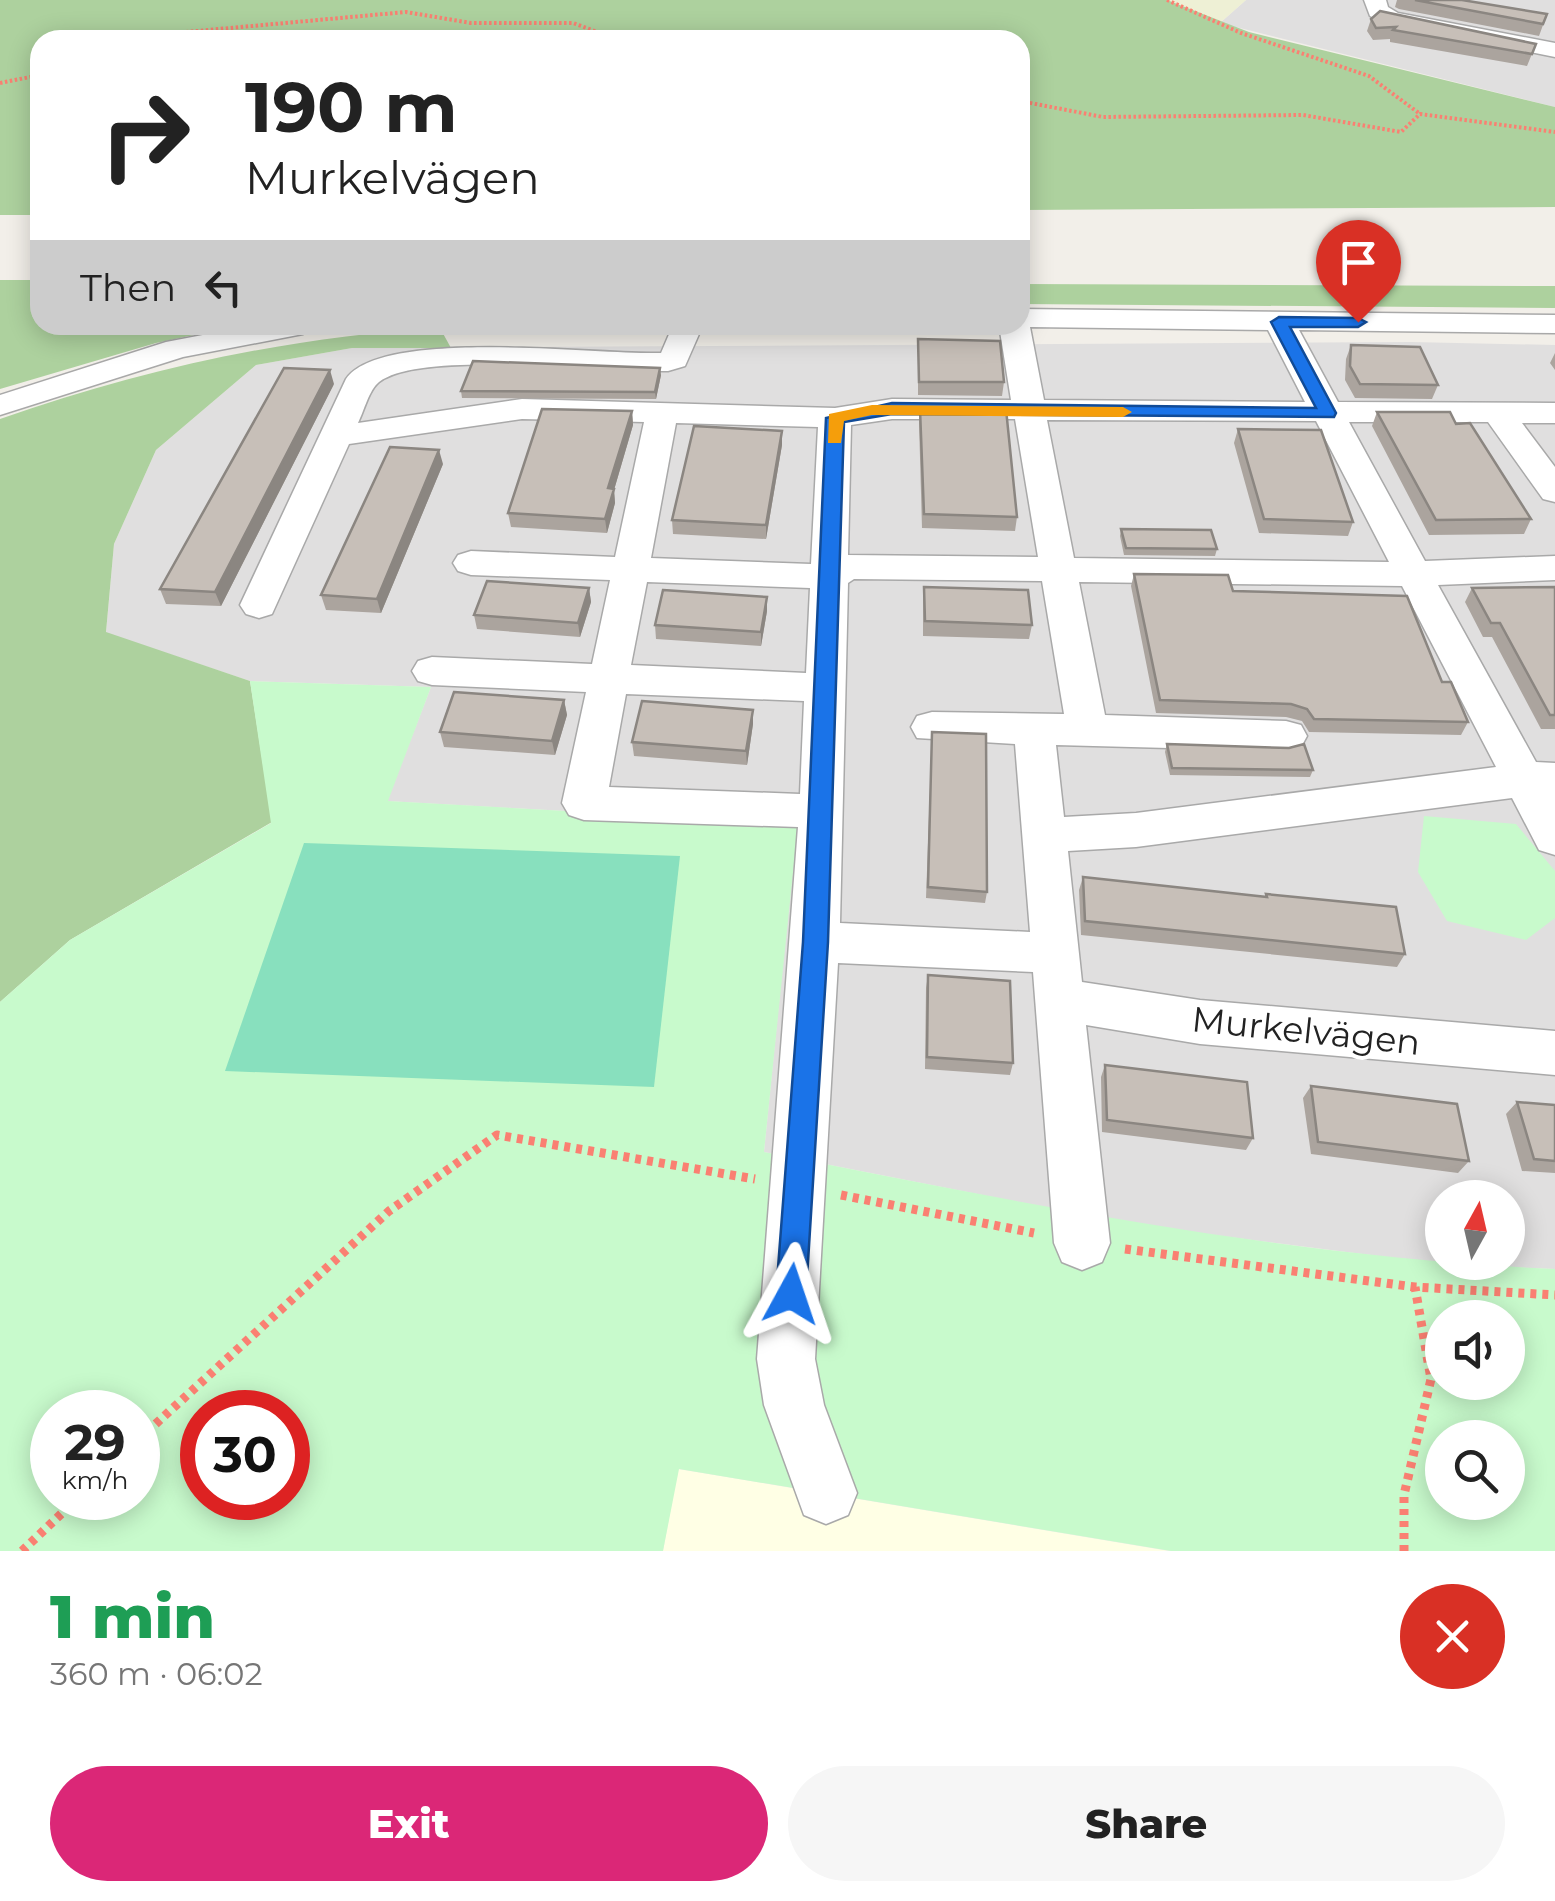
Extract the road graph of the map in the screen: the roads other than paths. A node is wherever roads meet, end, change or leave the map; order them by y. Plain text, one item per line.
1 (1376, 0) edge
2 (1555, 50) edge
3 (1030, 318) edge
4 (1279, 322) junction
5 (1555, 324) edge
6 (250, 335) edge
7 (547, 335) edge
8 (684, 335) edge
9 (1016, 335) edge
10 (540, 360) junction
11 (0, 405) edge
12 (1030, 411) junction
13 (1497, 412) junction
14 (662, 413) junction
15 (1328, 413) junction
16 (1555, 413) edge
17 (835, 418) junction
18 (336, 436) junction
19 (1555, 491) edge
20 (471, 563) dead end
21 (1555, 568) edge
22 (1060, 570) junction
23 (630, 572) junction
24 (1413, 574) junction
25 (829, 577) junction
26 (259, 606) dead end
27 (432, 670) dead end
28 (609, 679) junction
29 (825, 688) junction
30 (932, 727) dead end
31 (1034, 729) junction
32 (1087, 730) junction
33 (1286, 736) dead end
34 (1539, 777) edge
35 (820, 812) junction
36 (1047, 835) junction
37 (1555, 838) edge
38 (816, 942) junction
39 (1056, 976) junction
40 (1555, 1053) edge
41 (1082, 1243) dead end
42 (826, 1493) dead end

1 - 2 street
3 - 4 street
4 - 5 street
4 - 15 street
6 - 11 street
7 - 10 street
8 - 10 street
9 - 12 street
10 - 18 street
12 - 15 street
12 - 17 street
12 - 22 street
13 - 15 street
13 - 16 street
13 - 19 street
14 - 17 street
14 - 18 street
14 - 23 street
15 - 24 street
17 - 25 street
18 - 26 street
20 - 23 street
21 - 24 street
22 - 24 street
22 - 25 street
22 - 32 street
23 - 25 street
23 - 28 street
24 - 34 street
25 - 29 street
27 - 28 street
28 - 29 street
28 - 35 street
29 - 35 street
30 - 31 street
31 - 32 street
31 - 36 street
32 - 33 street
34 - 36 street
34 - 37 street
35 - 38 street
36 - 39 street
38 - 39 street, Murkelvägen
38 - 42 street
39 - 40 street, Murkelvägen
39 - 41 street

